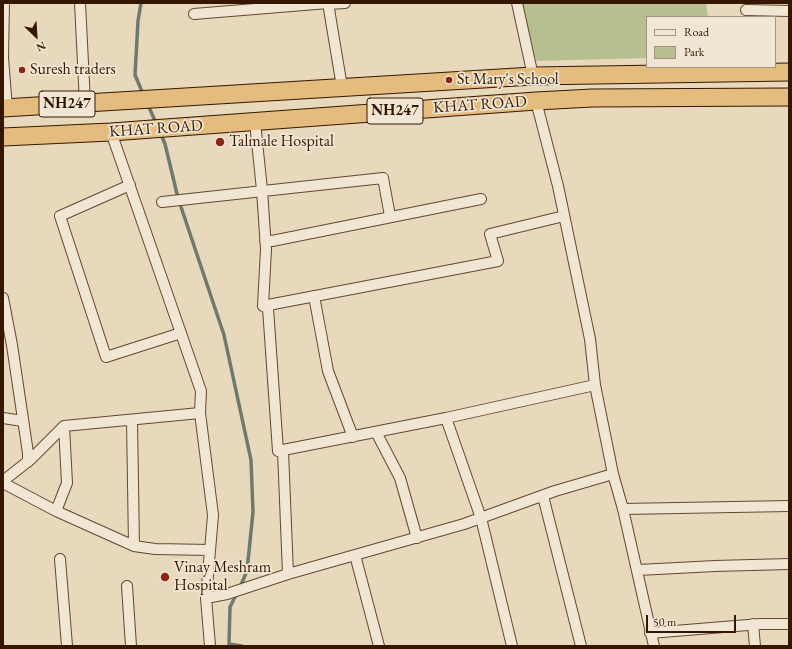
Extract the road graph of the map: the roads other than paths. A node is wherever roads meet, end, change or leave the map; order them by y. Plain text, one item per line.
1 (4, 3) edge
2 (80, 3) edge
3 (328, 3) edge
4 (345, 3) edge
5 (517, 3) edge
6 (746, 10) edge
7 (789, 12) edge
8 (194, 14) dead end
9 (756, 69) edge
10 (789, 72) edge
11 (533, 76) junction
12 (342, 87) junction
13 (789, 97) edge
14 (536, 101) junction
15 (85, 103) junction
16 (5, 108) edge
17 (255, 122) junction
18 (111, 132) junction
19 (3, 137) edge
20 (130, 185) junction
21 (262, 190) junction
22 (481, 199) dead end
23 (162, 202) dead end
24 (390, 216) junction
25 (564, 216) junction
26 (265, 240) junction
27 (314, 296) junction
28 (3, 298) edge
29 (263, 306) junction
30 (181, 333) junction
31 (8, 344) edge
32 (595, 385) junction
33 (200, 413) junction
34 (3, 418) edge
35 (446, 418) junction
36 (132, 420) junction
37 (24, 421) junction
38 (64, 426) junction
39 (376, 432) junction
40 (353, 437) junction
41 (283, 451) junction
42 (28, 462) junction
43 (613, 474) junction
44 (3, 482) edge
45 (543, 496) junction
46 (789, 506) edge
47 (623, 509) junction
48 (56, 511) junction
49 (481, 518) junction
50 (417, 538) junction
51 (134, 546) junction
52 (210, 550) junction
53 (355, 555) junction
54 (60, 559) dead end
55 (789, 564) edge
56 (638, 570) junction
57 (288, 574) junction
58 (127, 586) dead end
59 (206, 598) junction
60 (753, 624) junction
61 (789, 624) edge
62 (650, 633) junction
63 (67, 646) edge
64 (131, 646) edge
65 (210, 646) edge
66 (379, 646) edge
67 (512, 646) edge
68 (581, 646) edge
69 (654, 646) edge
70 (755, 646) edge

1 - 16 street
2 - 15 street
3 - 4 street
3 - 8 street
3 - 12 street
5 - 11 street
6 - 7 street
9 - 10 highway, KHAT ROAD / NH247
9 - 11 highway, KHAT ROAD / NH247
11 - 12 highway, KHAT ROAD / NH247
11 - 14 highway
12 - 15 highway, KHAT ROAD / NH247
13 - 14 highway, KHAT ROAD / NH247
14 - 17 highway, KHAT ROAD / NH247
14 - 25 street
15 - 16 highway, KHAT ROAD / NH247
17 - 18 highway, KHAT ROAD / NH247
17 - 21 street
18 - 19 highway, KHAT ROAD / NH247
18 - 20 street
20 - 30 street
20 - 30 street
21 - 23 street
21 - 24 street
21 - 26 street
22 - 24 street
24 - 26 street
25 - 27 street
25 - 32 street
26 - 29 street
27 - 29 street
27 - 40 street
28 - 31 street
29 - 41 street
30 - 33 street
31 - 37 street
32 - 35 street
32 - 43 street
33 - 36 street
33 - 52 street
34 - 37 street
35 - 39 street
35 - 49 street
36 - 38 street
36 - 51 street
37 - 42 street
38 - 42 street
38 - 48 street
39 - 40 street
39 - 50 street
40 - 41 street
41 - 57 street
42 - 44 street
43 - 45 street
43 - 47 street
44 - 48 street
45 - 49 street
45 - 68 street
46 - 47 street
47 - 56 street
48 - 51 street
49 - 50 street
49 - 67 street
50 - 53 street
51 - 52 street
52 - 59 street
53 - 57 street
53 - 66 street
54 - 63 street
55 - 56 street
56 - 62 street
57 - 59 street
58 - 64 street
59 - 65 street
60 - 61 street
60 - 62 street
60 - 70 street
62 - 69 street

